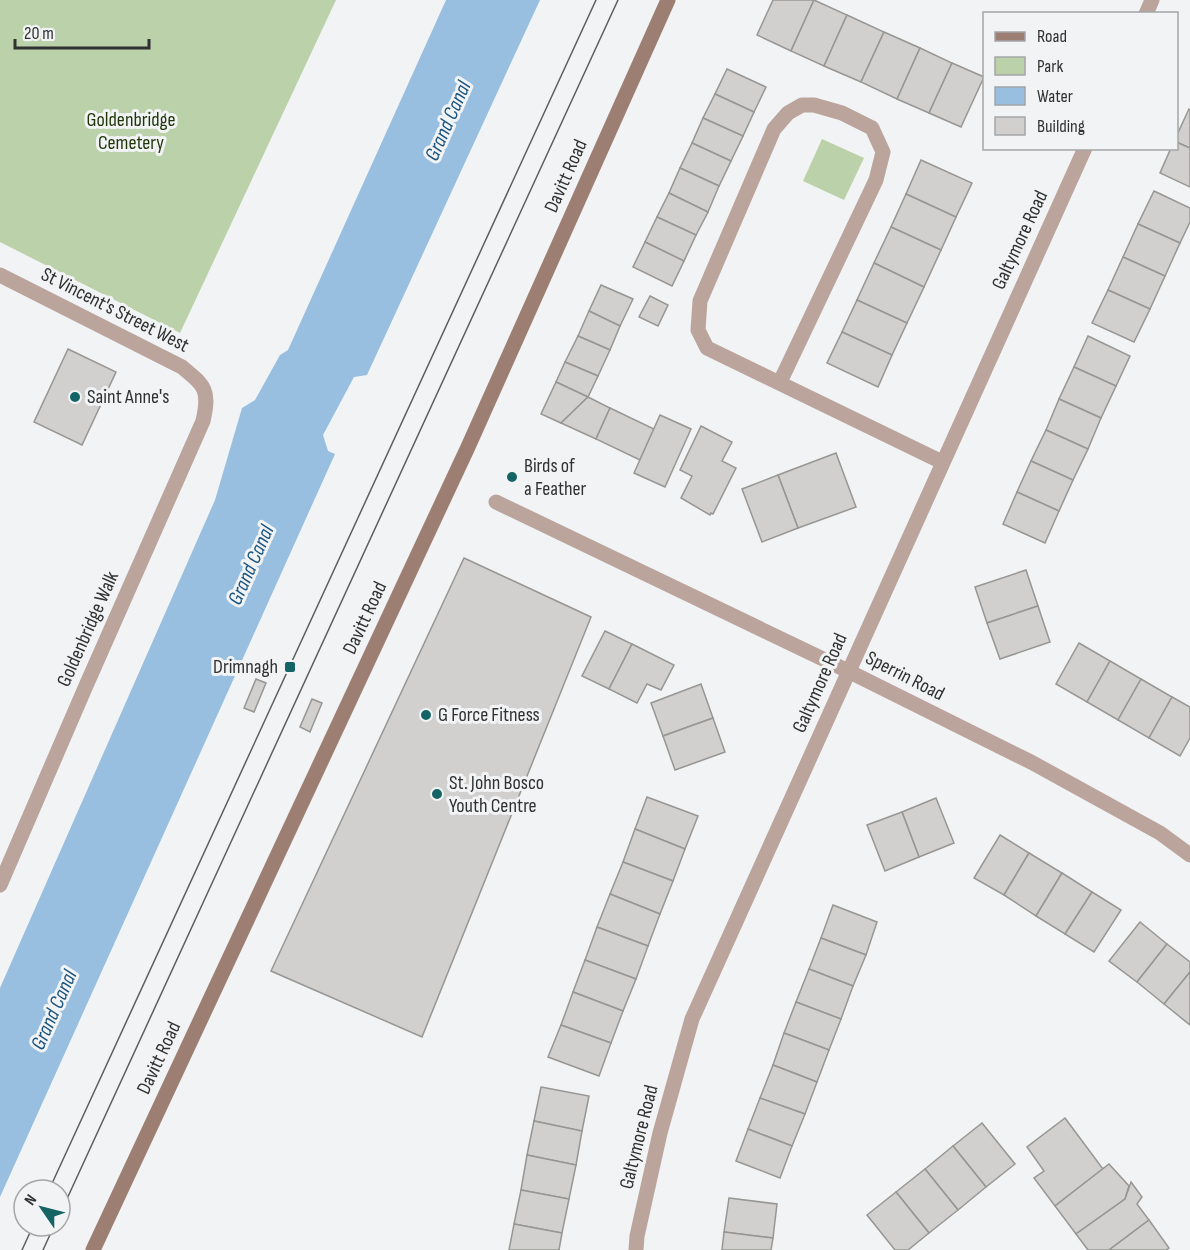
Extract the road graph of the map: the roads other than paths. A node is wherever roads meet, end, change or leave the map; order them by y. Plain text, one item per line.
1 (668, 0) edge
2 (1084, 150) edge
3 (0, 274) edge
4 (780, 382) junction
5 (205, 390) joint
6 (942, 462) junction
7 (496, 502) dead end
8 (848, 671) junction
9 (1190, 855) edge
10 (0, 885) edge
11 (93, 1250) edge
12 (636, 1250) edge

1 - 11 main road, Davitt Road
2 - 6 street, Galtymore Road
3 - 5 street, St Vincent's Street West
4 - 4 street
4 - 6 street
5 - 10 street, Goldenbridge Walk
6 - 8 street, Galtymore Road
7 - 8 street, Sperrin Road
8 - 9 street, Sperrin Road
8 - 12 street, Galtymore Road

